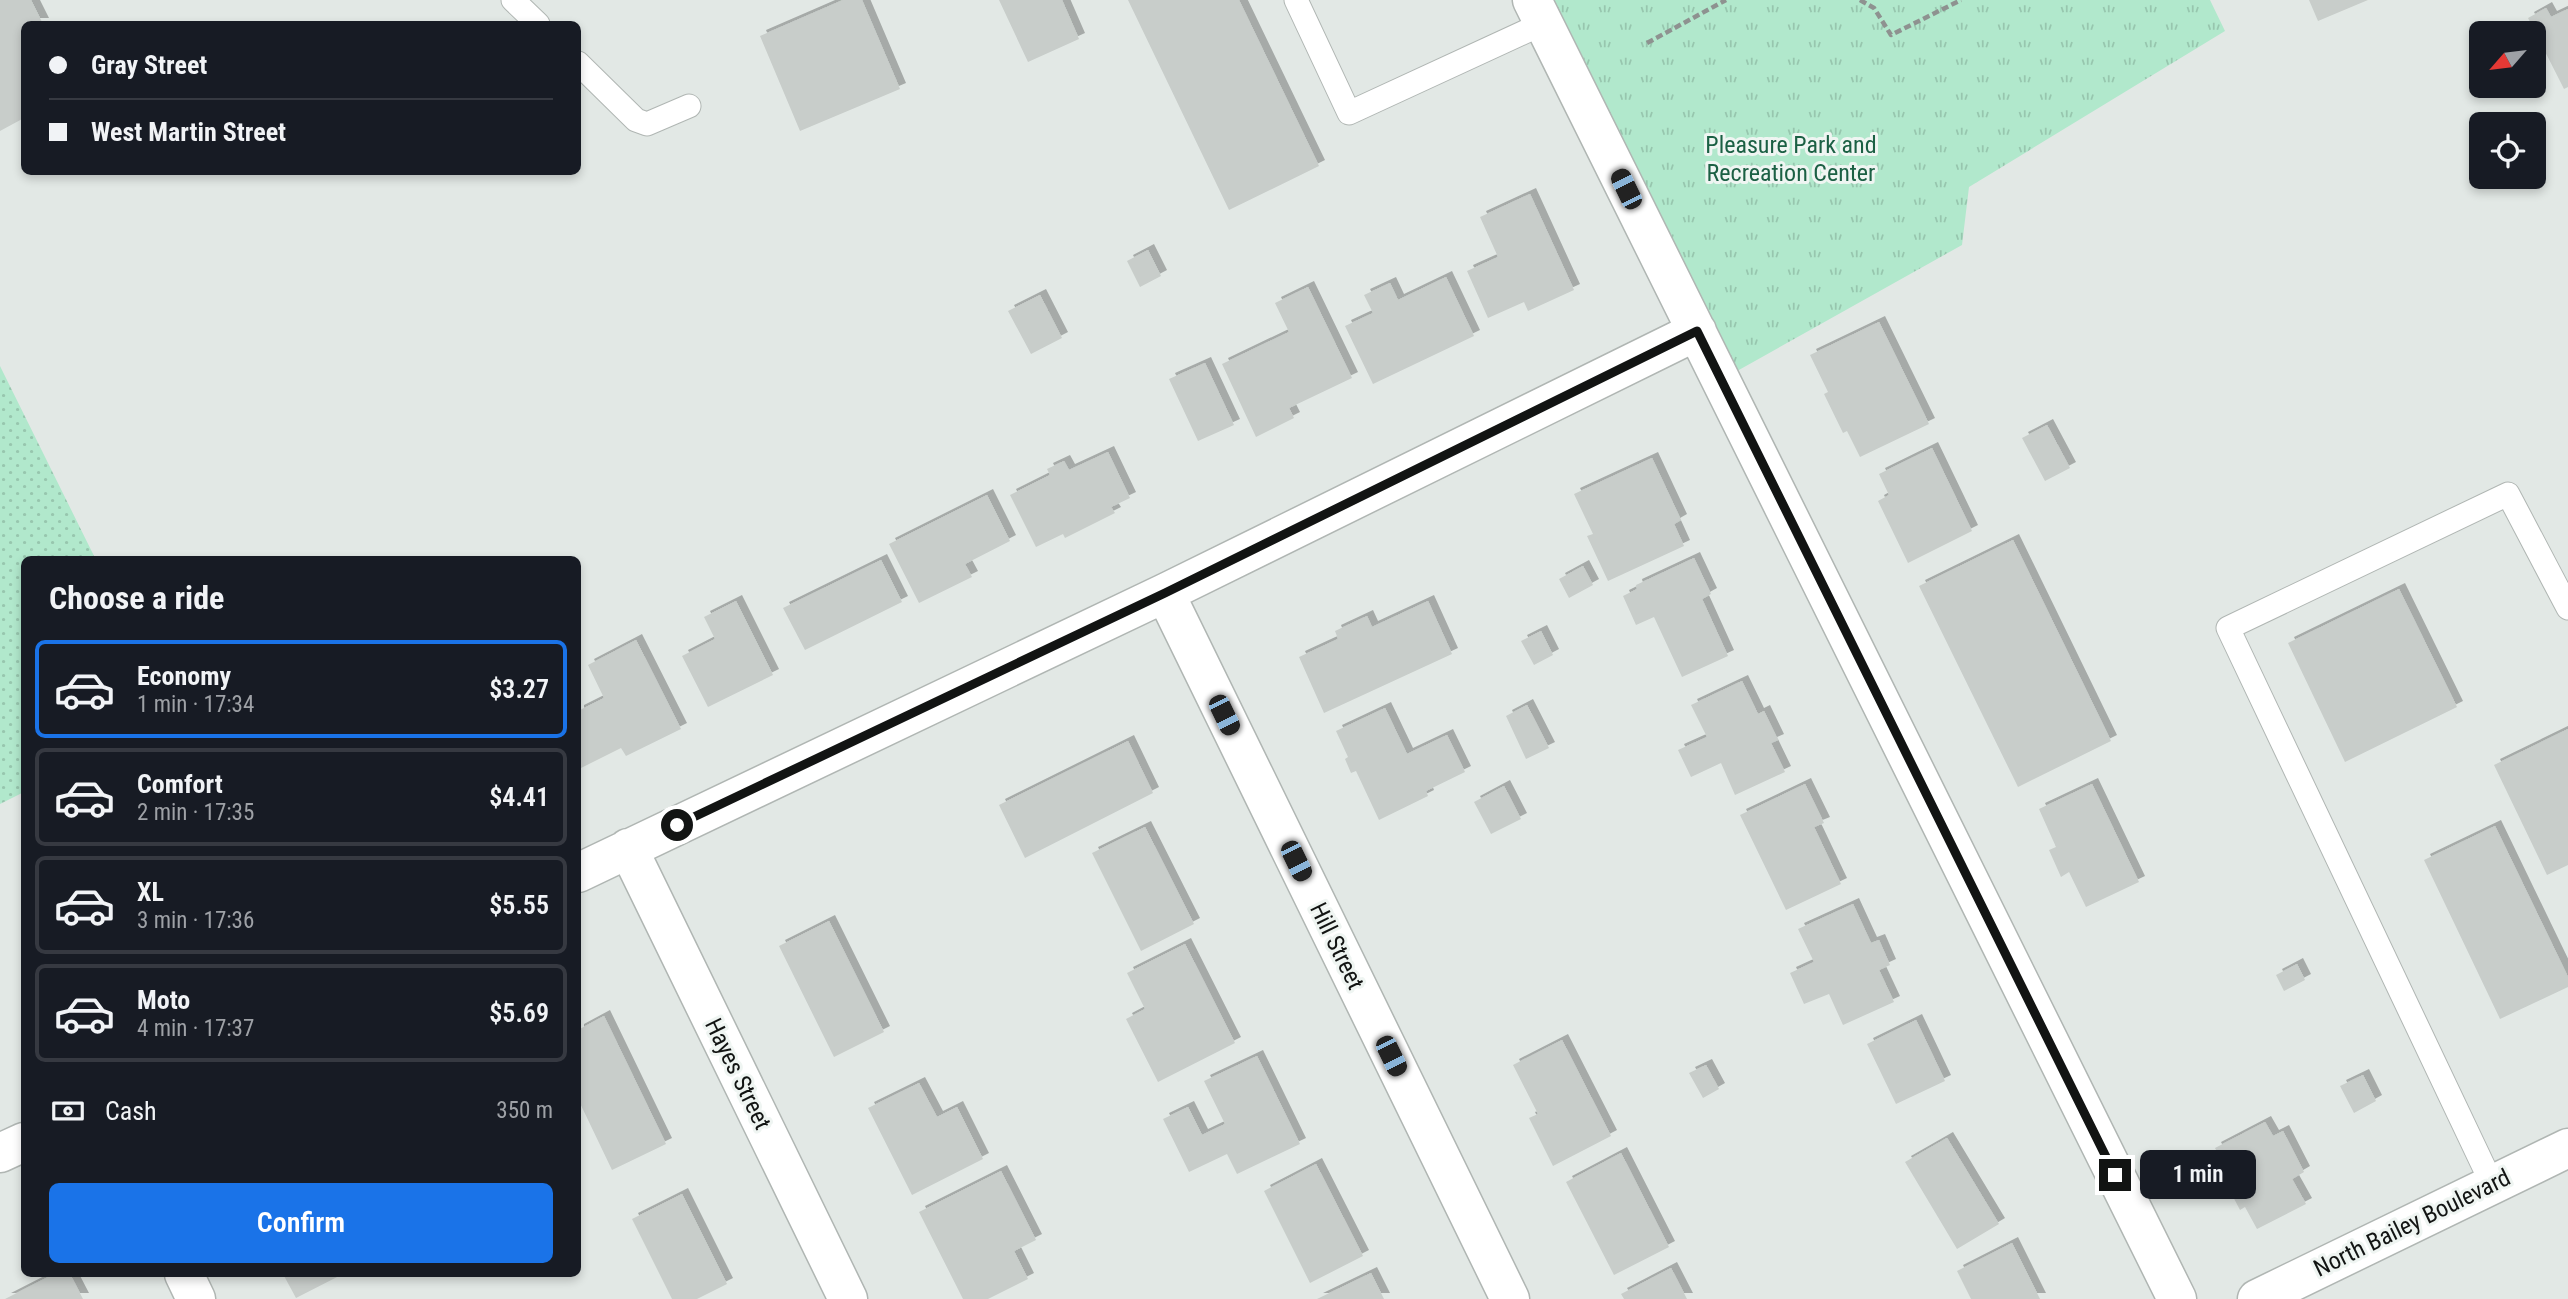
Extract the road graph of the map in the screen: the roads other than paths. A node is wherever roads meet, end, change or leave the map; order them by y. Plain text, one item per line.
1 (513, 0) edge
2 (1296, 0) edge
3 (1538, 11) edge
4 (535, 21) edge
5 (581, 66) edge
6 (690, 106) dead end
7 (1697, 331) junction
8 (1165, 593) junction
9 (2568, 608) edge
10 (628, 848) junction
11 (581, 872) edge
12 (21, 1143) edge
13 (2568, 1148) edge
14 (0, 1153) edge
15 (2492, 1184) junction
16 (185, 1277) edge
17 (196, 1299) edge
18 (848, 1299) edge
19 (1510, 1299) edge
20 (2177, 1299) edge
21 (2257, 1299) edge

1 - 4 lane
2 - 3 lane
3 - 7 street
5 - 6 lane
7 - 8 street
7 - 20 street
8 - 10 street
8 - 19 street, Hill Street
9 - 15 lane
10 - 11 street
10 - 18 street, Hayes Street
12 - 14 street
13 - 15 street, North Bailey Boulevard
15 - 21 street, North Bailey Boulevard
16 - 17 street

